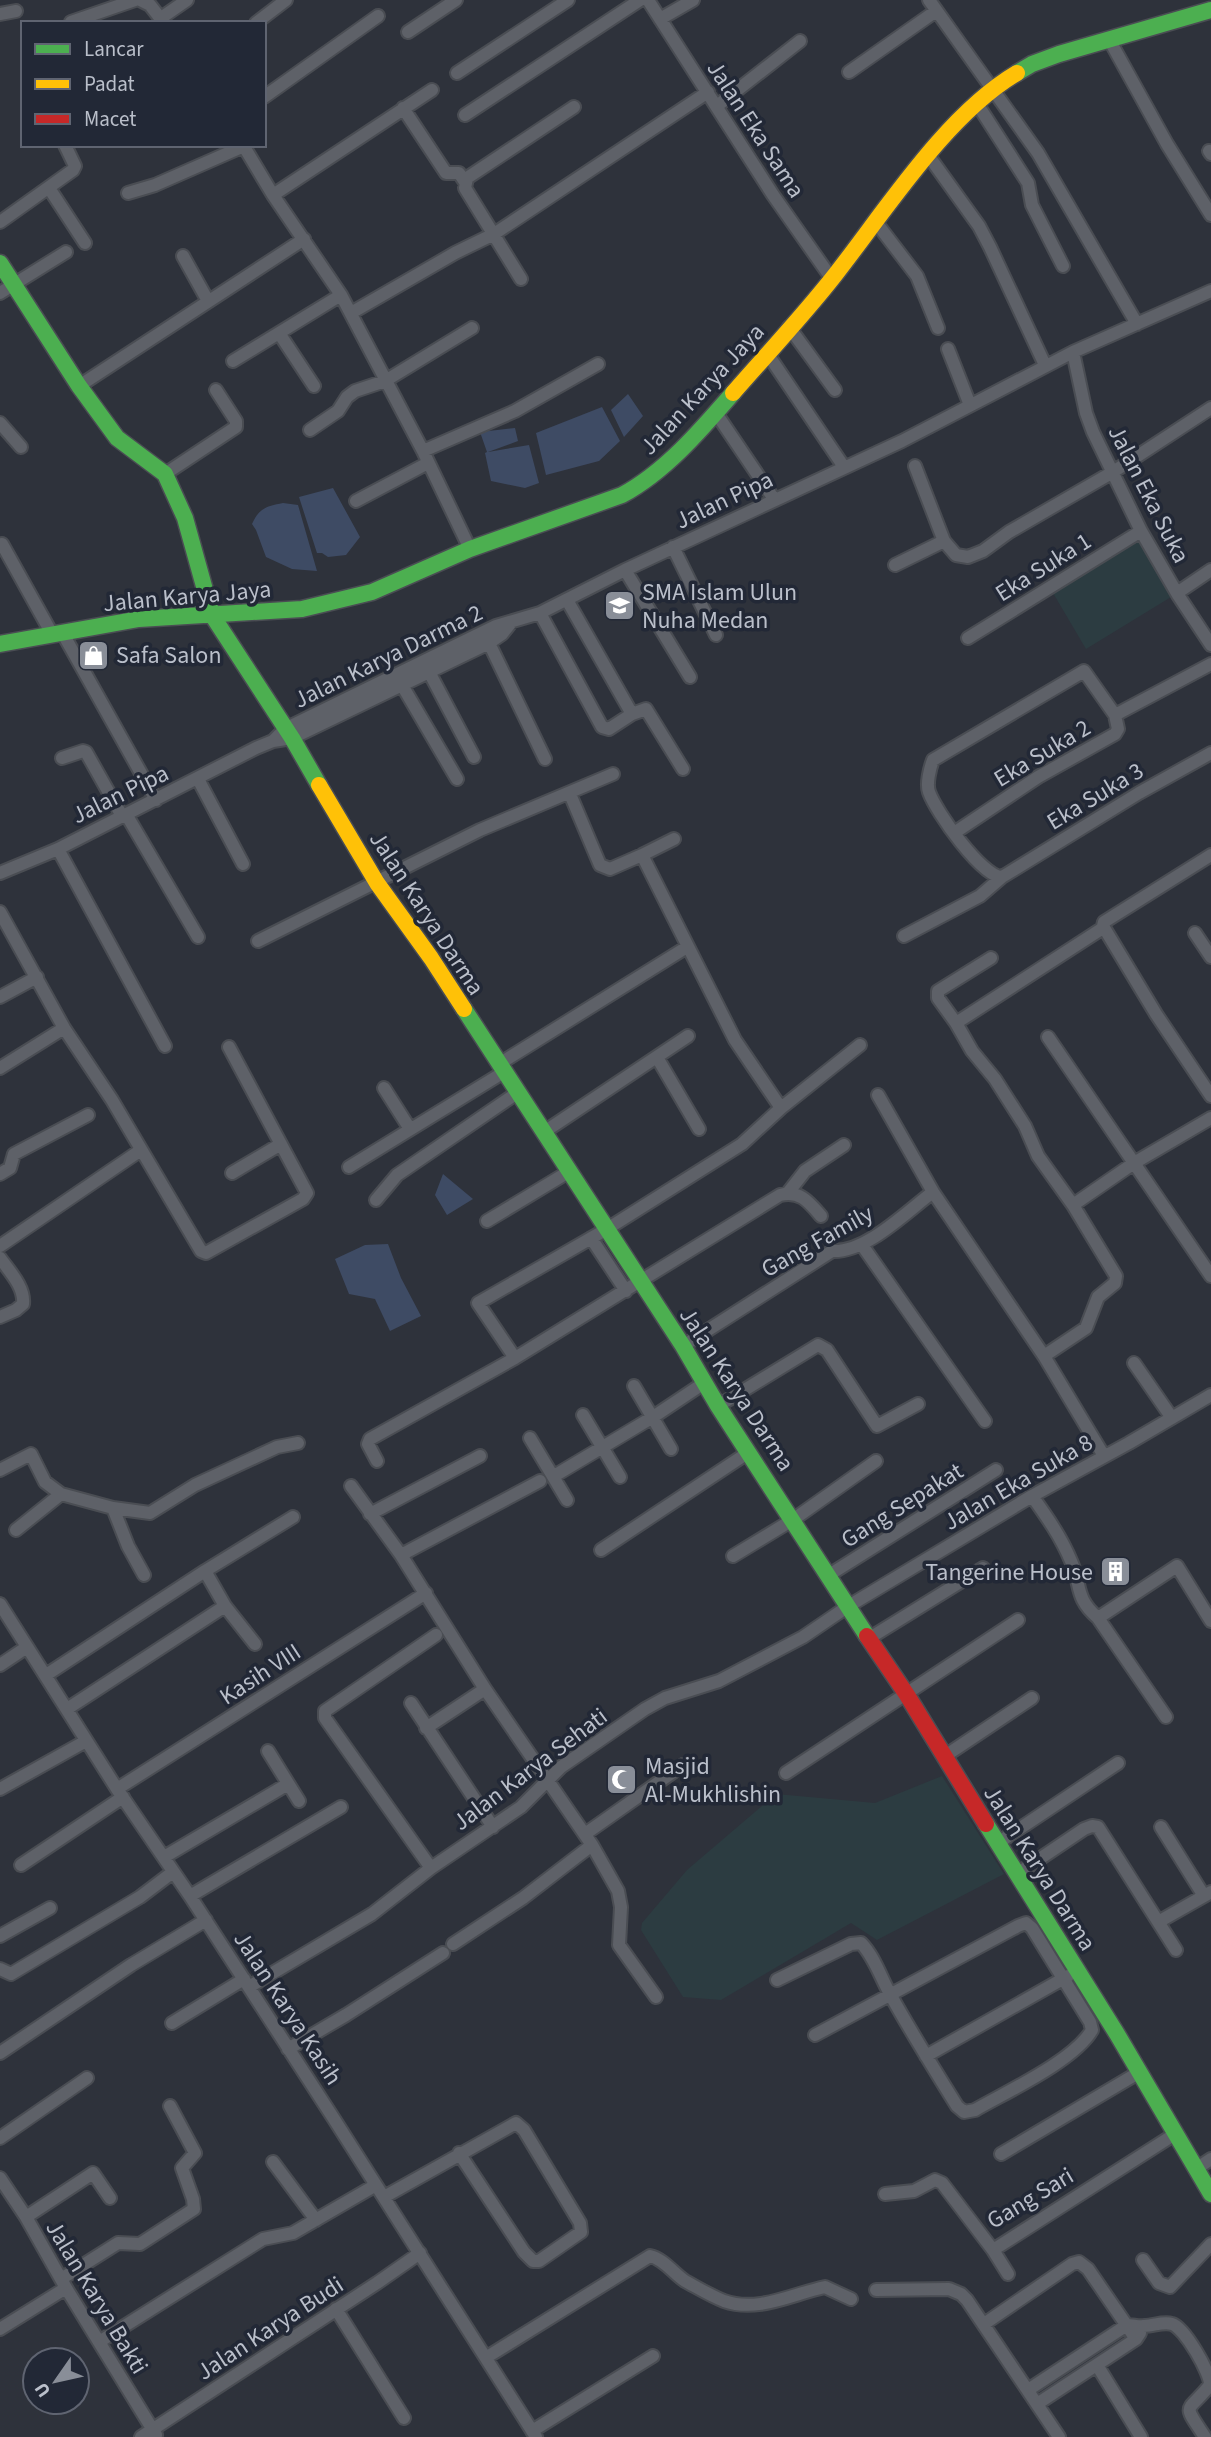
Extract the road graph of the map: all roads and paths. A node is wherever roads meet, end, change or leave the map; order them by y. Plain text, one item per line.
1 (137, 0) edge
2 (187, 0) edge
3 (286, 0) edge
4 (456, 0) edge
5 (568, 0) edge
6 (640, 0) edge
7 (648, 0) edge
8 (693, 0) edge
9 (933, 6) edge
10 (1211, 10) edge
11 (16, 11) dead end
12 (0, 14) edge
13 (378, 16) dead end
14 (660, 19) junction
15 (162, 20) edge
16 (74, 21) edge
17 (259, 21) edge
18 (408, 32) dead end
19 (800, 41) dead end
20 (1110, 41) junction
21 (849, 72) dead end
22 (457, 73) dead end
23 (993, 87) junction
24 (432, 90) dead end
25 (708, 93) junction
26 (266, 96) edge
27 (976, 102) junction
28 (717, 106) junction
29 (574, 107) dead end
30 (403, 108) junction
31 (466, 115) dead end
32 (66, 147) edge
33 (241, 147) edge
34 (244, 147) edge
35 (928, 155) junction
36 (465, 182) junction
37 (49, 188) junction
38 (128, 193) dead end
39 (273, 195) junction
40 (1211, 215) edge
41 (875, 221) junction
42 (0, 222) edge
43 (494, 234) junction
44 (304, 239) junction
45 (85, 243) dead end
46 (66, 252) dead end
47 (183, 256) dead end
48 (0, 263) edge
49 (1063, 267) dead end
50 (521, 279) dead end
51 (832, 279) junction
52 (7, 288) edge
53 (1211, 291) edge
54 (341, 295) junction
55 (208, 301) junction
56 (351, 313) junction
57 (1137, 324) junction
58 (789, 327) junction
59 (472, 328) dead end
60 (938, 328) dead end
61 (279, 333) junction
62 (948, 349) dead end
63 (1073, 352) junction
64 (767, 353) junction
65 (233, 361) dead end
66 (598, 364) dead end
67 (1045, 365) junction
68 (385, 381) junction
69 (79, 386) junction
70 (314, 386) dead end
71 (216, 390) dead end
72 (835, 390) dead end
73 (970, 405) junction
74 (1211, 408) edge
75 (716, 413) junction
76 (0, 422) edge
77 (310, 430) dead end
78 (20, 446) dead end
79 (425, 457) junction
80 (915, 466) dead end
81 (845, 467) junction
82 (1112, 472) junction
83 (165, 474) junction
84 (774, 499) junction
85 (356, 501) dead end
86 (1141, 531) junction
87 (944, 541) junction
88 (2, 544) edge
89 (673, 547) junction
90 (470, 549) junction
91 (895, 565) dead end
92 (625, 570) junction
93 (1211, 570) edge
94 (1177, 593) junction
95 (567, 600) junction
96 (540, 613) junction
97 (212, 615) junction
98 (510, 624) junction
99 (57, 633) junction
100 (716, 635) dead end
101 (968, 638) dead end
102 (0, 643) edge
103 (489, 643) junction
104 (1211, 645) edge
105 (1211, 664) edge
106 (426, 667) junction
107 (690, 677) dead end
108 (399, 681) junction
109 (356, 701) joint
110 (632, 714) junction
111 (1115, 715) junction
112 (288, 734) junction
113 (1211, 753) edge
114 (474, 757) dead end
115 (62, 758) dead end
116 (545, 759) dead end
117 (682, 769) dead end
118 (613, 775) dead end
119 (198, 779) junction
120 (457, 779) dead end
121 (570, 794) junction
122 (156, 800) junction
123 (124, 815) junction
124 (954, 833) junction
125 (674, 839) dead end
126 (58, 849) junction
127 (642, 855) junction
128 (1211, 855) edge
129 (243, 864) dead end
130 (0, 873) edge
131 (1002, 877) junction
132 (377, 883) junction
133 (0, 912) edge
134 (1103, 928) junction
135 (1195, 933) dead end
136 (904, 936) dead end
137 (198, 937) dead end
138 (258, 941) dead end
139 (687, 947) junction
140 (1211, 957) edge
141 (991, 958) dead end
142 (37, 977) junction
143 (0, 997) edge
144 (956, 1023) junction
145 (64, 1028) junction
146 (688, 1036) dead end
147 (1048, 1037) dead end
148 (860, 1045) dead end
149 (165, 1046) dead end
150 (229, 1047) dead end
151 (658, 1059) junction
152 (501, 1068) junction
153 (0, 1069) edge
154 (384, 1088) dead end
155 (517, 1093) junction
156 (878, 1095) dead end
157 (1211, 1096) edge
158 (781, 1108) junction
159 (88, 1115) dead end
160 (1211, 1118) edge
161 (410, 1129) junction
162 (699, 1129) dead end
163 (544, 1132) junction
164 (281, 1144) junction
165 (844, 1145) dead end
166 (141, 1150) junction
167 (1134, 1163) junction
168 (349, 1167) dead end
169 (570, 1171) junction
170 (232, 1173) dead end
171 (0, 1174) edge
172 (933, 1192) junction
173 (787, 1194) junction
174 (376, 1200) dead end
175 (1073, 1205) junction
176 (821, 1216) dead end
177 (487, 1221) dead end
178 (607, 1229) junction
179 (591, 1238) junction
180 (862, 1245) junction
181 (0, 1246) edge
182 (0, 1258) edge
183 (1211, 1276) edge
184 (640, 1282) junction
185 (625, 1291) junction
186 (0, 1317) edge
187 (683, 1346) junction
188 (1044, 1356) junction
189 (515, 1358) junction
190 (1134, 1363) dead end
191 (704, 1383) junction
192 (634, 1386) dead end
193 (1211, 1395) edge
194 (918, 1404) dead end
195 (718, 1406) junction
196 (583, 1415) dead end
197 (653, 1417) junction
198 (1172, 1418) junction
199 (985, 1421) dead end
200 (530, 1438) dead end
201 (298, 1443) dead end
202 (603, 1447) junction
203 (671, 1449) dead end
204 (749, 1452) junction
205 (480, 1456) dead end
206 (1104, 1456) junction
207 (377, 1461) dead end
208 (876, 1461) dead end
209 (0, 1470) edge
210 (996, 1470) dead end
211 (554, 1476) junction
212 (620, 1477) dead end
213 (540, 1481) dead end
214 (351, 1486) dead end
215 (61, 1494) junction
216 (1032, 1496) junction
217 (567, 1500) dead end
218 (113, 1508) junction
219 (370, 1514) junction
220 (293, 1517) dead end
221 (794, 1519) junction
222 (16, 1530) dead end
223 (601, 1550) dead end
224 (401, 1555) junction
225 (733, 1556) dead end
226 (983, 1568) dead end
227 (205, 1571) junction
228 (144, 1575) dead end
229 (829, 1575) junction
230 (425, 1593) junction
231 (0, 1604) edge
232 (225, 1605) junction
233 (847, 1607) junction
234 (1098, 1618) junction
235 (1018, 1620) dead end
236 (1211, 1621) edge
237 (436, 1635) dead end
238 (868, 1639) junction
239 (255, 1644) dead end
240 (27, 1647) junction
241 (0, 1665) edge
242 (46, 1675) junction
243 (485, 1689) junction
244 (907, 1695) junction
245 (1032, 1698) dead end
246 (411, 1703) dead end
247 (67, 1709) junction
248 (1166, 1717) dead end
249 (426, 1728) junction
250 (86, 1741) junction
251 (268, 1751) dead end
252 (945, 1756) junction
253 (1118, 1763) dead end
254 (683, 1765) dead end
255 (786, 1773) dead end
256 (547, 1779) junction
257 (288, 1784) junction
258 (0, 1789) edge
259 (120, 1793) junction
260 (299, 1801) dead end
261 (341, 1807) dead end
262 (493, 1827) junction
263 (1161, 1827) dead end
264 (589, 1840) junction
265 (998, 1843) junction
266 (164, 1857) junction
267 (21, 1865) dead end
268 (431, 1868) junction
269 (173, 1872) junction
270 (1017, 1874) junction
271 (1208, 1894) edge
272 (190, 1896) junction
273 (50, 1908) dead end
274 (206, 1920) junction
275 (1160, 1921) junction
276 (0, 1936) edge
277 (1176, 1950) dead end
278 (0, 1969) edge
279 (1071, 1975) junction
280 (777, 1980) dead end
281 (247, 1983) junction
282 (890, 1995) junction
283 (656, 1997) dead end
284 (172, 2023) dead end
285 (815, 2035) dead end
286 (288, 2049) junction
287 (0, 2053) edge
288 (926, 2056) junction
289 (1138, 2073) junction
290 (87, 2078) dead end
291 (170, 2106) dead end
292 (1175, 2134) junction
293 (0, 2138) edge
294 (459, 2153) junction
295 (1001, 2154) dead end
296 (1211, 2159) edge
297 (273, 2162) dead end
298 (1196, 2169) junction
299 (0, 2179) edge
300 (376, 2185) junction
301 (885, 2194) dead end
302 (1211, 2194) edge
303 (384, 2197) junction
304 (110, 2198) dead end
305 (26, 2217) junction
306 (316, 2220) junction
307 (1211, 2244) edge
308 (993, 2250) junction
309 (420, 2253) junction
310 (1143, 2260) dead end
311 (1008, 2274) dead end
312 (63, 2283) junction
313 (876, 2291) dead end
314 (851, 2299) dead end
315 (336, 2309) junction
316 (984, 2324) junction
317 (1127, 2325) junction
318 (1146, 2327) junction
319 (0, 2329) edge
320 (1136, 2339) junction
321 (99, 2343) junction
322 (653, 2356) dead end
323 (487, 2357) junction
324 (1097, 2365) junction
325 (1028, 2390) junction
326 (1037, 2404) junction
327 (404, 2418) dead end
328 (534, 2434) edge
329 (150, 2435) edge
330 (1059, 2437) edge
331 (1140, 2437) edge
332 (1205, 2437) edge

1 - 15 street
1 - 16 street
2 - 15 street
3 - 17 street
4 - 18 street
5 - 22 street
6 - 31 street
7 - 14 street, Jalan Eka Sama
8 - 14 street
9 - 21 street
9 - 23 street
10 - 20 street, Jalan Karya Jaya
11 - 12 street
13 - 26 street
14 - 25 street, Jalan Eka Sama
19 - 28 street
20 - 23 street, Jalan Karya Jaya
20 - 40 street
23 - 27 street, Jalan Karya Jaya
23 - 57 street
24 - 30 street
25 - 28 street, Jalan Eka Sama
25 - 43 street
27 - 35 street, Jalan Karya Jaya
27 - 49 street
28 - 51 street, Jalan Eka Sama
29 - 36 street
30 - 36 street
30 - 39 street
32 - 37 street
33 - 38 street
34 - 39 street
35 - 41 street, Jalan Karya Jaya
35 - 67 street
36 - 43 street
37 - 42 street
37 - 45 street
39 - 44 street
41 - 51 street, Jalan Karya Jaya
41 - 60 street
43 - 50 street
43 - 56 street
44 - 54 street
44 - 55 street
46 - 52 street
47 - 55 street
48 - 52 street
51 - 58 street, Jalan Karya Jaya
52 - 69 street
53 - 57 street, Jalan Pipa
54 - 56 street
54 - 61 street
55 - 69 street
56 - 68 street
57 - 63 street, Jalan Pipa
58 - 64 street, Jalan Karya Jaya
58 - 72 street
59 - 68 street
61 - 65 street
61 - 70 street
62 - 73 street
63 - 67 street, Jalan Pipa
63 - 82 street, Jalan Eka Suka
64 - 75 street, Jalan Karya Jaya
64 - 81 street
66 - 79 street
67 - 73 street, Jalan Pipa
68 - 77 street
68 - 79 street
69 - 83 street
71 - 83 street
73 - 81 street, Jalan Pipa
74 - 82 street
75 - 84 street
75 - 90 street, Jalan Karya Jaya
76 - 78 street
79 - 85 street
79 - 90 street
80 - 87 street
81 - 84 street, Jalan Pipa
82 - 86 street, Jalan Eka Suka
82 - 87 street
83 - 97 street, Jalan Karya Darma
84 - 89 street, Jalan Pipa
86 - 94 street, Jalan Eka Suka
86 - 101 street, Eka Suka 1
87 - 91 street
88 - 99 street
89 - 92 street, Jalan Pipa
89 - 100 street
90 - 97 street, Jalan Karya Jaya
92 - 95 street, Jalan Pipa
92 - 107 street
93 - 94 street
94 - 104 street, Jalan Eka Suka
95 - 96 street, Jalan Pipa
95 - 110 street
96 - 98 street, Jalan Pipa
96 - 110 street
97 - 99 street, Jalan Karya Jaya
97 - 112 street, Jalan Karya Darma
98 - 103 street, Jalan Pipa
98 - 106 street, Jalan Karya Darma 2
99 - 102 street, Jalan Karya Jaya
99 - 122 street
103 - 106 street, Jalan Pipa
103 - 116 street
105 - 111 street, Eka Suka 2
106 - 108 street, Jalan Pipa
106 - 114 street
108 - 109 street, Jalan Pipa
108 - 120 street
109 - 112 street, Jalan Karya Darma 2
110 - 117 street
111 - 124 street, Eka Suka 2
111 - 124 street
112 - 119 street, Jalan Pipa
112 - 132 street, Jalan Karya Darma
113 - 131 street, Eka Suka 3
115 - 123 street
118 - 121 street
119 - 122 street, Jalan Pipa
119 - 129 street
121 - 127 street
121 - 132 street
122 - 123 street, Jalan Pipa
123 - 126 street, Jalan Pipa
123 - 137 street
124 - 131 street
125 - 127 street
126 - 130 street, Jalan Pipa
126 - 149 street
127 - 139 street
128 - 134 street
131 - 136 street, Eka Suka 3
132 - 138 street
132 - 152 street, Jalan Karya Darma
133 - 142 street
134 - 144 street
134 - 157 street
135 - 140 street
139 - 152 street
139 - 158 street
141 - 144 street
142 - 143 street
142 - 145 street
144 - 175 street
145 - 153 street
145 - 166 street
146 - 151 street
147 - 167 street
148 - 158 street
150 - 164 street
151 - 162 street
151 - 163 street
152 - 155 street, Jalan Karya Darma
152 - 161 street
154 - 161 street
155 - 163 street, Jalan Karya Darma
155 - 174 street
156 - 172 street
158 - 178 street
159 - 171 street
160 - 167 street
161 - 168 street
163 - 169 street, Jalan Karya Darma
164 - 166 street
164 - 170 street
165 - 173 street
166 - 181 street
167 - 175 street
167 - 183 street
169 - 177 street
169 - 178 street, Jalan Karya Darma
172 - 180 street, Gang Family
172 - 188 street
173 - 176 street
173 - 184 street
175 - 188 street
178 - 179 street
178 - 184 street, Jalan Karya Darma
179 - 185 street
179 - 189 street
180 - 187 street, Gang Family
180 - 199 street
182 - 186 street
184 - 185 street
184 - 187 street, Jalan Karya Darma
185 - 189 street
187 - 191 street, Jalan Karya Darma
188 - 206 street
189 - 207 street
190 - 198 street
191 - 195 street, Jalan Karya Darma
191 - 197 street
192 - 197 street
193 - 198 street, Jalan Eka Suka 8
194 - 195 street
195 - 204 street, Jalan Karya Darma
196 - 202 street
197 - 202 street
197 - 203 street
198 - 206 street, Jalan Eka Suka 8
200 - 211 street
201 - 218 street
202 - 211 street
202 - 212 street
204 - 221 street, Jalan Karya Darma
204 - 223 street
205 - 219 street
206 - 216 street, Jalan Eka Suka 8
208 - 221 street
209 - 215 street
210 - 229 street, Gang Sepakat
211 - 217 street
213 - 224 street
214 - 219 street
215 - 218 street
215 - 222 street
216 - 233 street, Jalan Eka Suka 8
216 - 234 street
218 - 228 street
219 - 224 street
220 - 227 street
221 - 225 street
221 - 229 street, Jalan Karya Darma
224 - 230 street
226 - 238 street
227 - 232 street
227 - 242 street
229 - 233 street, Jalan Karya Darma
230 - 243 street
230 - 259 street, Kasih VIII
231 - 240 street, Jalan Karya Kasih
232 - 239 street
232 - 247 street
233 - 238 street, Jalan Karya Darma
233 - 256 street, Jalan Karya Sehati
234 - 236 street
234 - 248 street
235 - 244 street
237 - 268 street
238 - 244 street, Jalan Karya Darma
240 - 241 street
240 - 242 street, Jalan Karya Kasih
242 - 247 street, Jalan Karya Kasih
243 - 249 street
243 - 256 street
244 - 252 street, Jalan Karya Darma
244 - 255 street
245 - 252 street
246 - 249 street
247 - 250 street, Jalan Karya Kasih
249 - 262 street
250 - 258 street
250 - 259 street, Jalan Karya Kasih
251 - 257 street
252 - 265 street, Jalan Karya Darma
253 - 265 street
254 - 264 street
256 - 262 street, Jalan Karya Sehati
256 - 264 street
257 - 260 street
257 - 266 street
259 - 266 street, Jalan Karya Kasih
259 - 267 street, Kasih VIII
261 - 272 street
262 - 268 street, Jalan Karya Sehati
263 - 271 street
264 - 283 street
264 - 286 street
265 - 270 street, Jalan Karya Darma
266 - 269 street, Jalan Karya Kasih
268 - 281 street, Jalan Karya Sehati
269 - 272 street, Jalan Karya Kasih
269 - 278 street
270 - 275 street
270 - 279 street, Jalan Karya Darma
271 - 275 street
272 - 274 street, Jalan Karya Kasih
273 - 276 street
274 - 281 street, Jalan Karya Kasih
274 - 287 street
275 - 277 street
279 - 282 street
279 - 288 street
279 - 288 street
279 - 289 street, Jalan Karya Darma
280 - 282 street
281 - 284 street, Jalan Karya Sehati
281 - 286 street, Jalan Karya Kasih
282 - 285 street
282 - 288 street
286 - 300 street, Jalan Karya Kasih
289 - 292 street, Jalan Karya Darma
289 - 295 street
290 - 293 street
291 - 312 street
292 - 298 street, Jalan Karya Darma
292 - 308 street, Gang Sari
294 - 294 street
294 - 303 street
296 - 298 street
297 - 306 street
298 - 302 street, Jalan Karya Darma
299 - 305 street, Jalan Karya Bakti
300 - 303 street, Jalan Karya Kasih
300 - 306 street
301 - 308 street, Gang Sari
303 - 309 street, Jalan Karya Kasih
304 - 305 street
305 - 312 street, Jalan Karya Bakti
306 - 321 street
307 - 310 street
308 - 311 street
309 - 315 street, Jalan Karya Budi
309 - 323 street, Jalan Karya Kasih
312 - 319 street
312 - 321 street, Jalan Karya Bakti
313 - 316 street
314 - 323 street
315 - 327 street
315 - 329 street, Jalan Karya Budi
316 - 317 street
316 - 325 street
317 - 318 street
317 - 320 street
317 - 325 street
318 - 320 street
318 - 332 street
320 - 324 street
321 - 329 street, Jalan Karya Bakti
322 - 328 street
323 - 328 street, Jalan Karya Kasih
324 - 326 street
324 - 331 street
325 - 326 street
326 - 330 street

